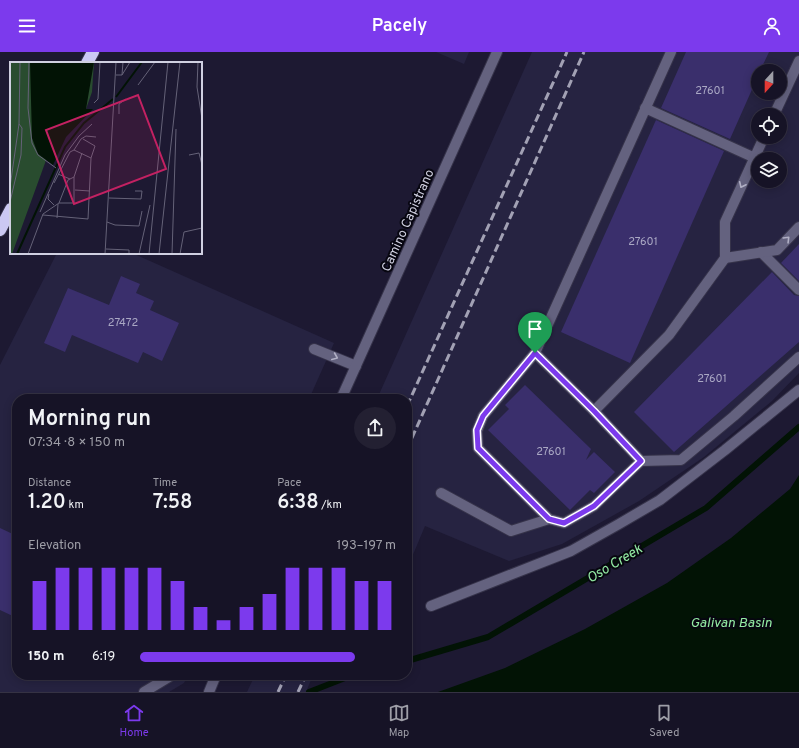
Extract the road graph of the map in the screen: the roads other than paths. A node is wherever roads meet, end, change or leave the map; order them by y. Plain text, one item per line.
1 (93, 52) edge
2 (497, 52) edge
3 (671, 52) edge
4 (799, 61) edge
5 (88, 62) edge
6 (646, 108) junction
7 (777, 108) edge
8 (751, 156) edge
9 (751, 167) edge
10 (10, 211) edge
11 (799, 227) edge
12 (0, 230) edge
13 (761, 252) junction
14 (725, 258) junction
15 (799, 290) edge
16 (314, 349) dead end
17 (535, 353) junction
18 (799, 357) edge
19 (356, 366) junction
20 (799, 390) edge
21 (343, 394) edge
22 (594, 411) junction
23 (641, 461) junction
24 (441, 493) dead end
25 (549, 519) junction
26 (431, 606) dead end
27 (164, 680) edge
28 (214, 680) edge
29 (209, 691) edge
30 (144, 692) edge

1 - 5 highway
2 - 19 street, Camino Capistrano
3 - 6 street
4 - 7 street
6 - 8 street
6 - 17 street
9 -> 14 street
10 - 12 highway
13 -> 11 street
13 - 14 street
13 - 15 street
14 - 22 street
16 -> 19 street
17 - 22 street
17 - 25 street
18 - 23 street
19 - 21 street, Camino Capistrano
20 - 26 street
22 - 23 street
23 - 25 street
24 - 25 street
27 - 30 street
28 - 29 street

